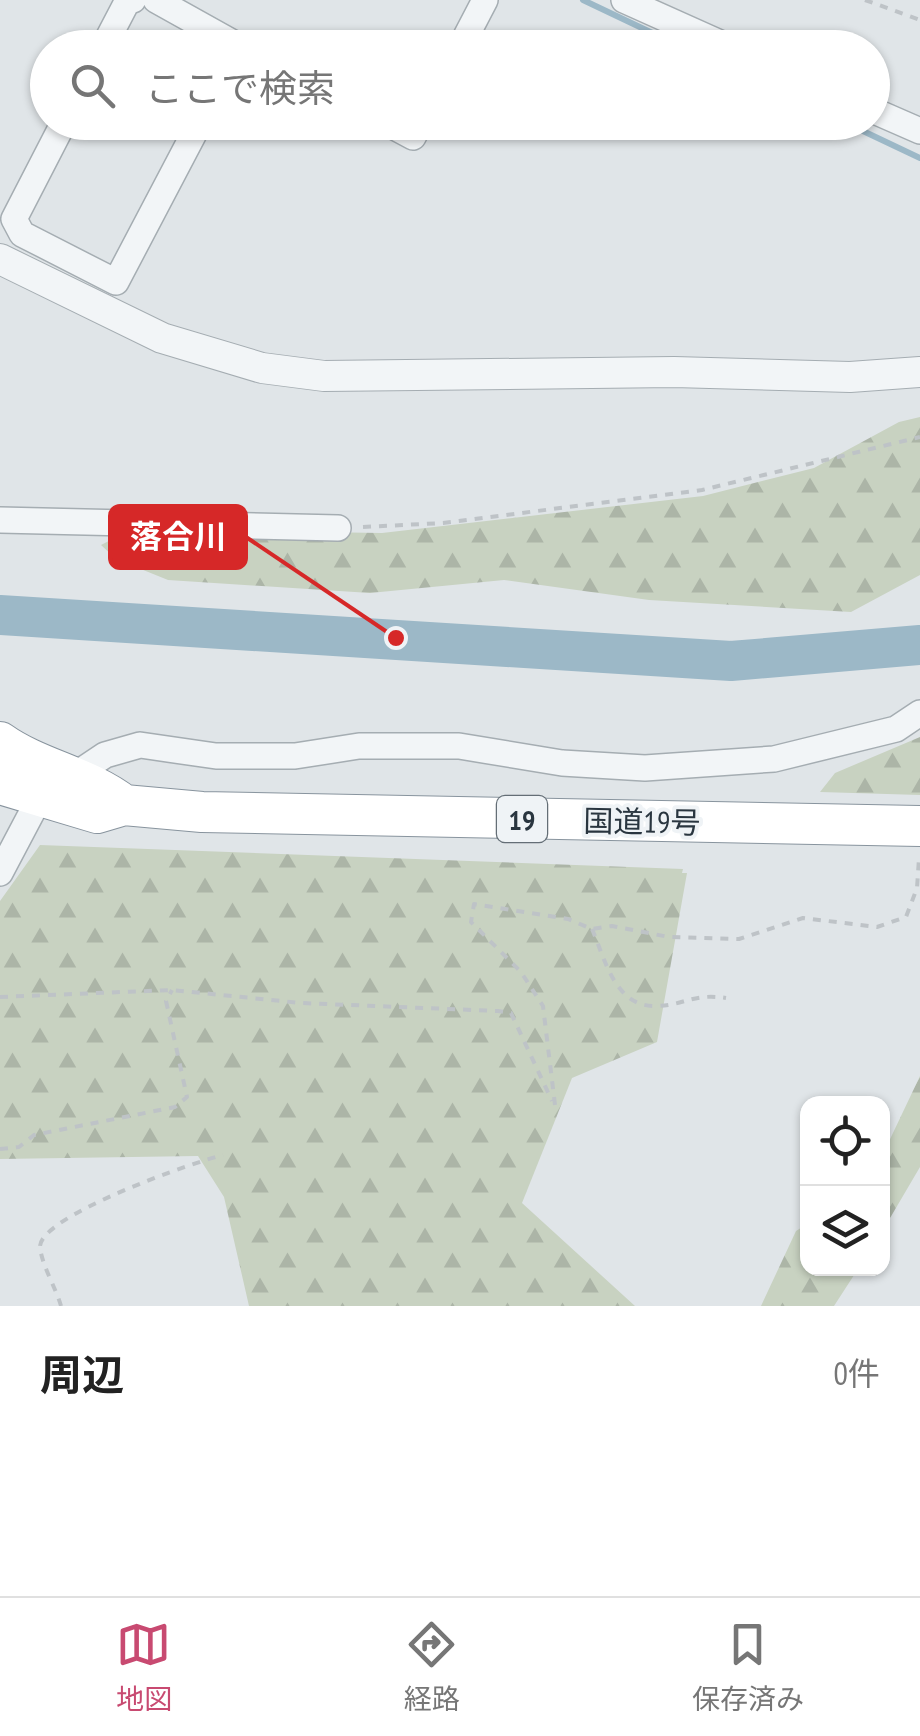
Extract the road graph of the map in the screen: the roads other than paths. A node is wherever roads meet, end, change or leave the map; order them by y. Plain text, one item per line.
1 (133, 0) edge
2 (156, 0) edge
3 (486, 0) edge
4 (624, 0) edge
5 (112, 30) edge
6 (210, 30) edge
7 (470, 30) edge
8 (691, 30) edge
9 (890, 118) edge
10 (920, 131) edge
11 (55, 140) edge
12 (191, 140) edge
13 (0, 260) edge
14 (920, 372) edge
15 (0, 520) edge
16 (338, 528) road end
17 (920, 714) edge
18 (0, 742) edge
19 (72, 776) junction
20 (0, 784) edge
21 (39, 799) junction
22 (124, 806) junction
23 (919, 826) edge
24 (0, 873) edge

1 - 5 street
2 - 6 street
3 - 7 street
4 - 8 street
9 - 10 street
11 - 12 street
13 - 14 street
15 - 16 street
17 - 19 street
18 - 19 highway, 国道19号 / 19
19 - 21 street
19 - 22 highway, 国道19号 / 19
20 - 21 highway, 国道19号 / 19
21 - 22 highway, 国道19号 / 19
21 - 24 street
22 - 23 highway, 国道19号 / 19

